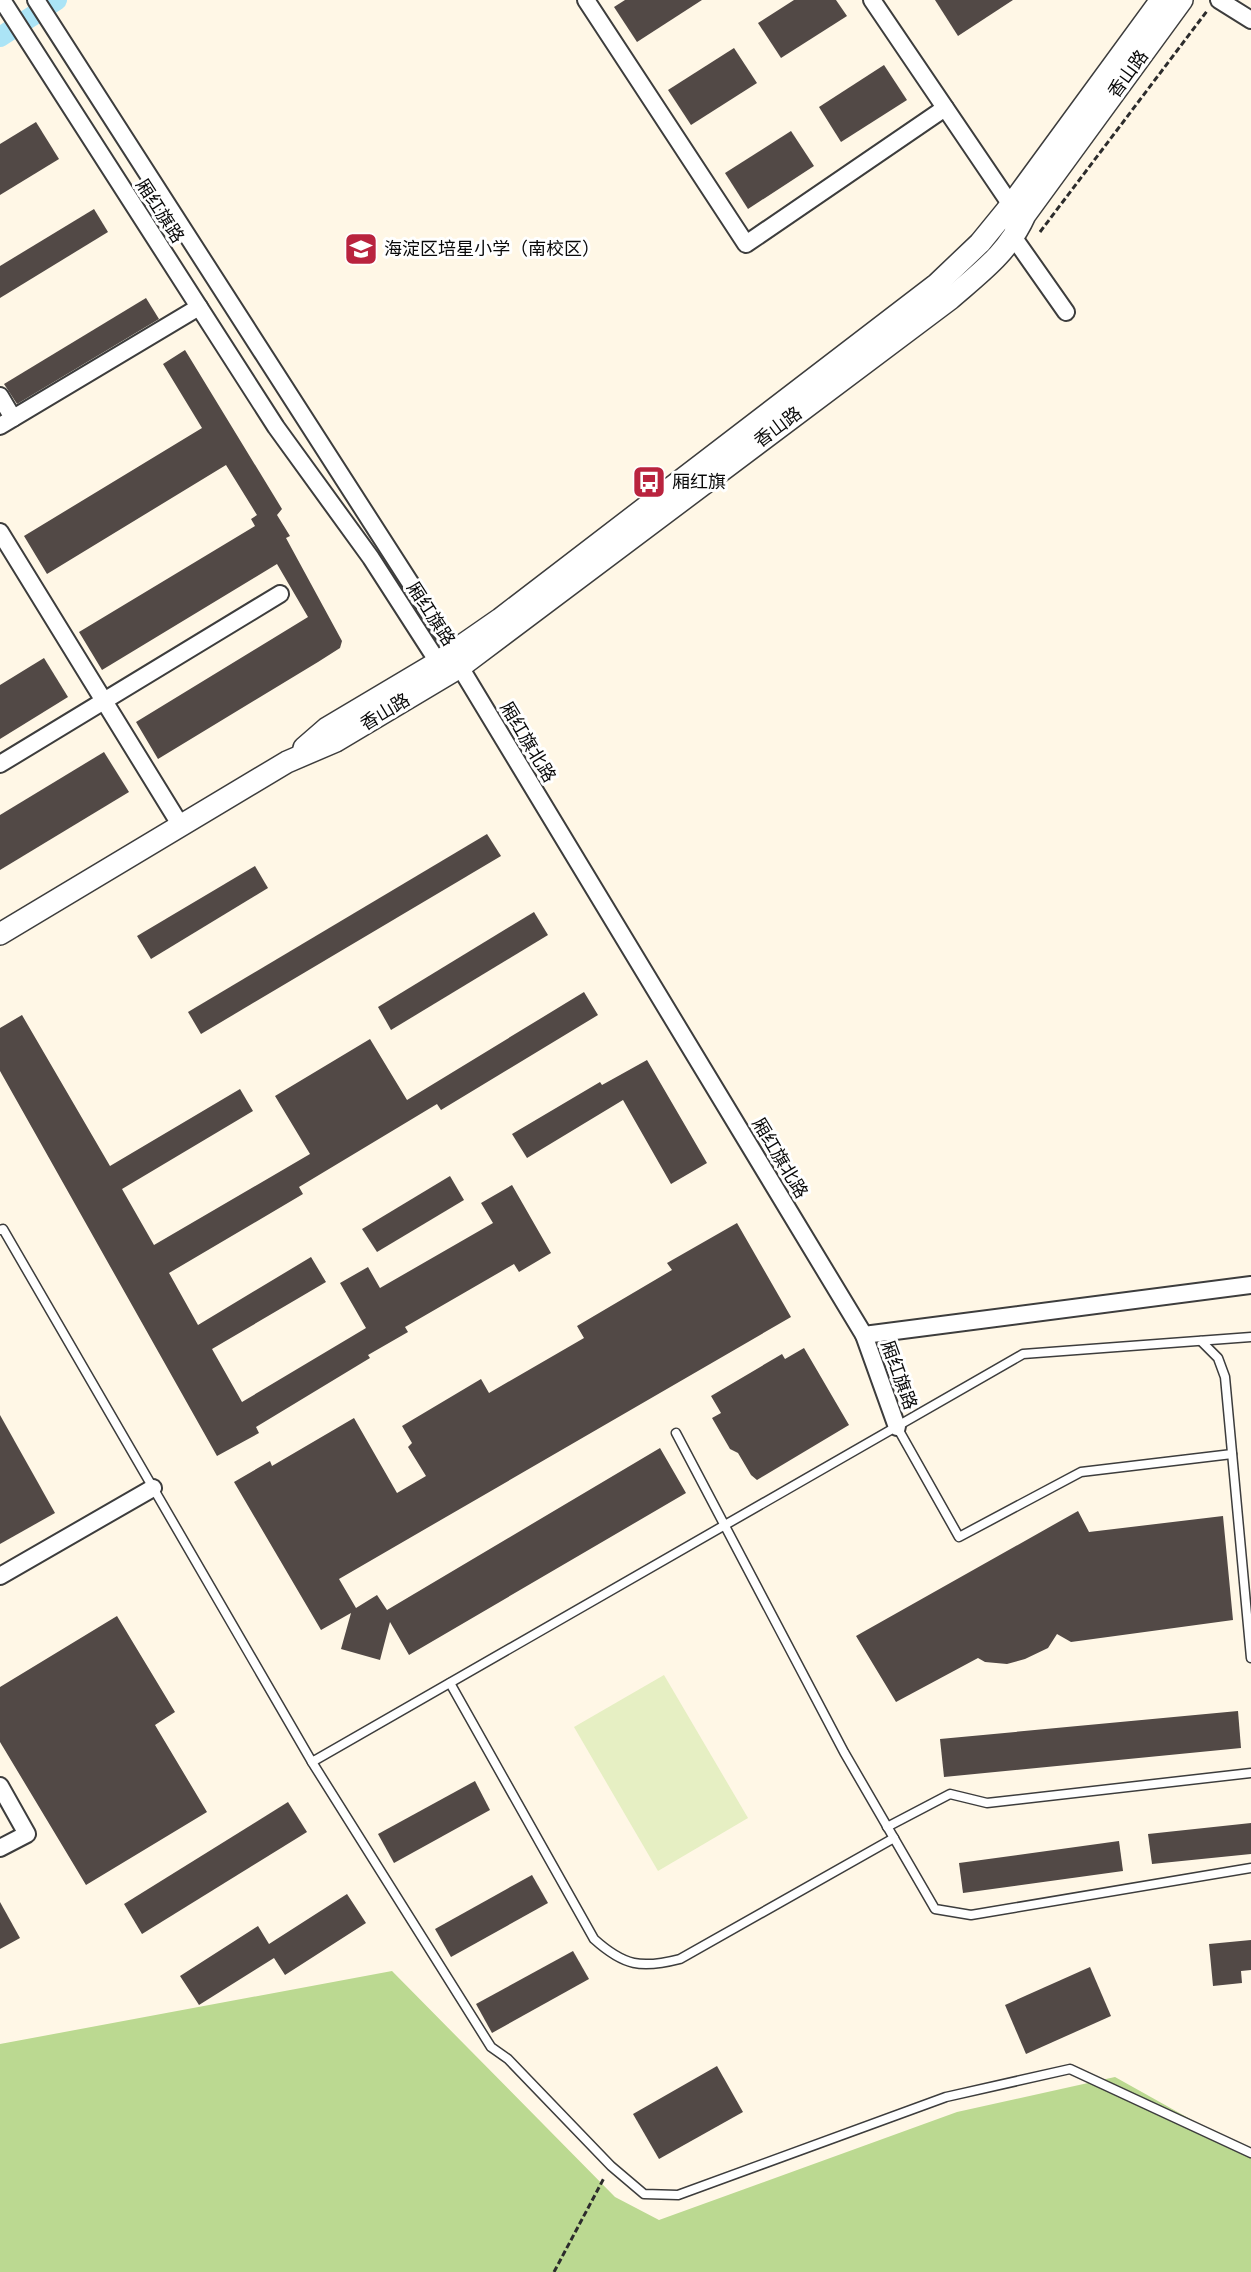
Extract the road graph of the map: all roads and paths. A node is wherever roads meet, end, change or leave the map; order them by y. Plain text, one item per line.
1 (36, 0) edge
2 (586, 0) edge
3 (872, 0) edge
4 (1161, 0) edge
5 (1182, 0) edge
6 (5, 5) edge
7 (1214, 5) edge
8 (1251, 21) edge
9 (945, 108) junction
10 (1011, 205) junction
11 (1014, 238) junction
12 (199, 307) junction
13 (1066, 312) dead end
14 (0, 396) edge
15 (6, 422) edge
16 (0, 532) edge
17 (280, 594) dead end
18 (451, 660) junction
19 (104, 701) junction
20 (0, 764) edge
21 (181, 826) junction
22 (0, 934) edge
23 (0, 1230) edge
24 (1251, 1285) edge
25 (864, 1335) junction
26 (1251, 1337) edge
27 (1201, 1341) junction
28 (897, 1427) junction
29 (676, 1433) dead end
30 (1232, 1454) junction
31 (153, 1488) junction
32 (726, 1526) junction
33 (0, 1576) edge
34 (1251, 1658) edge
35 (450, 1683) junction
36 (312, 1761) junction
37 (1251, 1773) edge
38 (0, 1786) edge
39 (887, 1827) junction
40 (894, 1838) junction
41 (0, 1848) edge
42 (1251, 1868) edge
43 (1251, 2153) edge
44 (611, 2166) junction
45 (554, 2272) edge

1 - 18 street, 厢红旗路
2 - 9 street
3 - 9 street
4 - 10 street, 香山路
5 - 11 street, 香山路
6 - 12 street, 厢红旗路
7 - 8 street
7 - 11 path
9 - 10 street
10 - 11 street
10 - 18 street, 香山路
11 - 13 street
11 - 18 street, 香山路
12 - 15 street
12 - 18 street, 厢红旗路
14 - 15 street
16 - 19 street
17 - 19 street
18 - 21 street, 香山路
18 - 25 street, 厢红旗北路
19 - 20 street
19 - 21 street
21 - 22 street, 香山路
23 - 31 lane
24 - 25 street
25 - 28 street, 厢红旗路
26 - 27 lane
27 - 28 lane
27 - 30 lane
28 - 30 lane
28 - 32 lane
29 - 32 lane
30 - 34 lane
31 - 33 street
31 - 36 lane
32 - 35 lane
32 - 39 lane
35 - 36 lane
35 - 40 lane
36 - 44 lane
37 - 39 lane
38 - 41 street
39 - 40 lane
40 - 42 lane
43 - 44 lane
44 - 45 path

